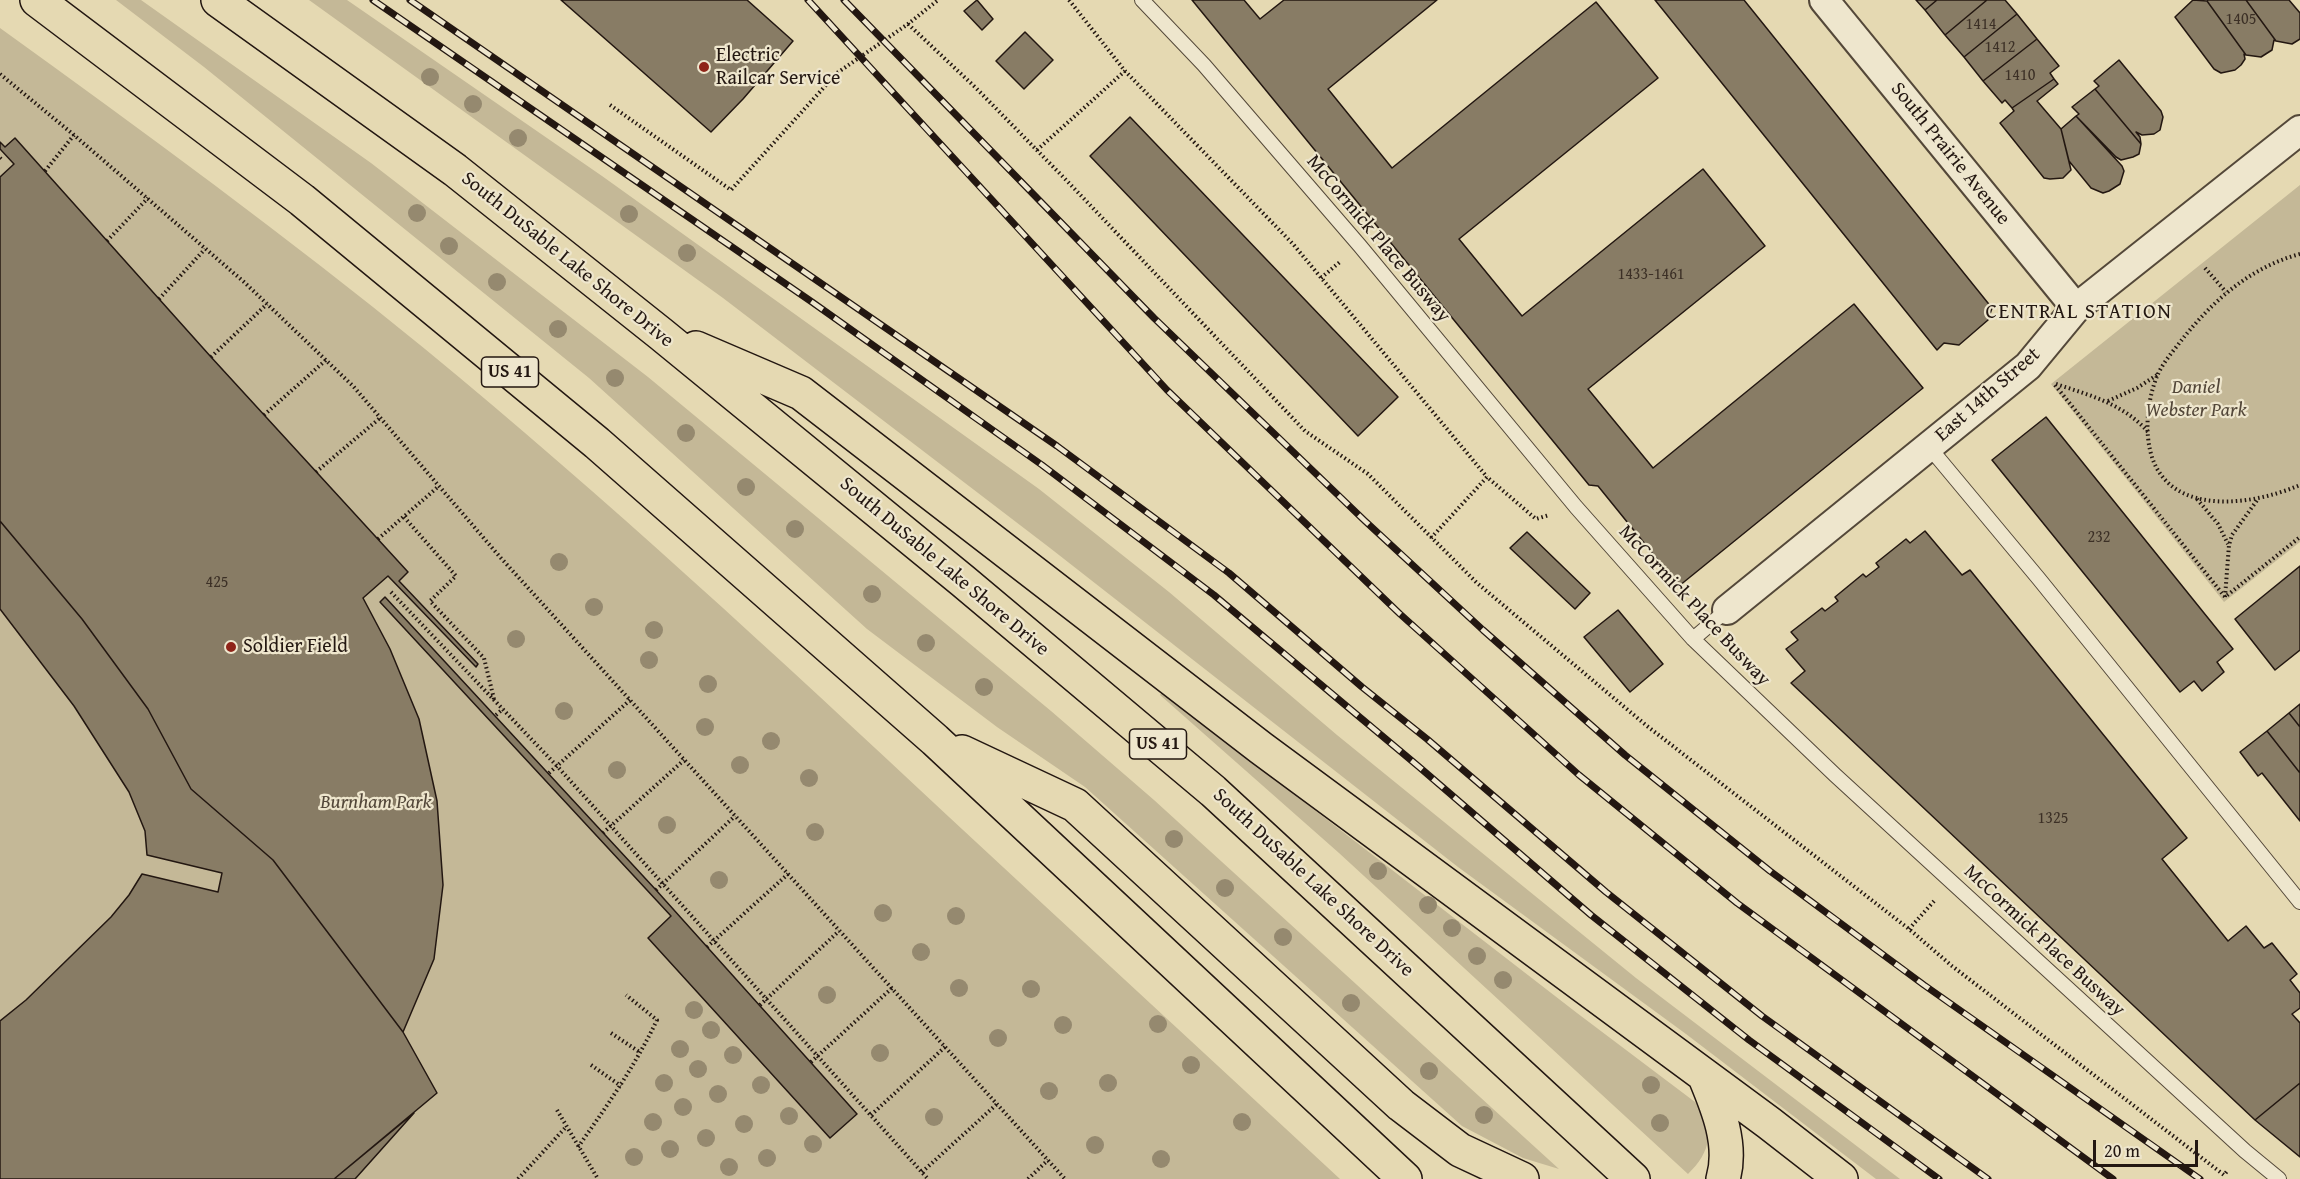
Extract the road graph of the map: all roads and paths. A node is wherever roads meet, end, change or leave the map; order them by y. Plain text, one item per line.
1 (37, 0) edge
2 (218, 0) edge
3 (938, 0) edge
4 (1069, 0) edge
5 (1142, 0) edge
6 (1824, 0) edge
7 (908, 24) junction
8 (1125, 71) junction
9 (0, 74) edge
10 (610, 105) dead end
11 (2300, 130) edge
12 (74, 135) junction
13 (1037, 150) junction
14 (45, 171) dead end
15 (148, 198) junction
16 (107, 241) dead end
17 (205, 249) junction
18 (2300, 254) edge
19 (2205, 268) dead end
20 (2226, 292) junction
21 (159, 299) dead end
22 (267, 304) junction
23 (2076, 308) junction
24 (661, 334) junction
25 (211, 357) dead end
26 (326, 360) junction
27 (2157, 375) junction
28 (2108, 401) junction
29 (264, 415) dead end
30 (380, 418) junction
31 (2148, 432) junction
32 (1929, 447) junction
33 (316, 472) dead end
34 (1487, 477) junction
35 (2300, 485) edge
36 (439, 486) junction
37 (2195, 497) junction
38 (2258, 499) junction
39 (1576, 507) junction
40 (404, 517) junction
41 (2300, 537) edge
42 (1431, 538) junction
43 (378, 540) dead end
44 (2229, 545) junction
45 (392, 592) dead end
46 (2225, 597) junction
47 (1727, 610) joint
48 (1693, 639) junction
49 (495, 700) junction
50 (630, 700) junction
51 (503, 709) junction
52 (496, 716) dead end
53 (935, 740) junction
54 (684, 760) junction
55 (557, 766) junction
56 (549, 773) dead end
57 (735, 816) junction
58 (610, 827) junction
59 (603, 833) dead end
60 (788, 874) junction
61 (1951, 882) junction
62 (662, 884) junction
63 (656, 890) dead end
64 (2300, 902) edge
65 (1909, 929) junction
66 (840, 931) junction
67 (714, 941) junction
68 (707, 947) dead end
69 (892, 988) junction
70 (626, 995) dead end
71 (766, 999) junction
72 (760, 1005) dead end
73 (611, 1033) dead end
74 (945, 1047) junction
75 (641, 1053) junction
76 (818, 1056) junction
77 (811, 1062) dead end
78 (591, 1065) dead end
79 (1705, 1077) junction
80 (621, 1086) junction
81 (997, 1104) junction
82 (557, 1110) dead end
83 (871, 1115) junction
84 (566, 1127) junction
85 (578, 1147) junction
86 (2244, 1151) junction
87 (1048, 1160) junction
88 (922, 1172) junction
89 (518, 1179) edge
90 (598, 1179) edge
91 (928, 1179) edge
92 (1028, 1179) edge
93 (1065, 1179) edge
94 (1405, 1179) edge
95 (1522, 1179) edge
96 (1633, 1179) edge
97 (1723, 1179) edge
98 (1841, 1179) edge
99 (2279, 1179) edge

1 - 53 highway, US 41
2 - 24 highway, South DuSable Lake Shore Drive / US 41
3 - 7 path
4 - 8 path
5 - 39 lane, McCormick Place Busway
6 - 23 street, South Prairie Avenue
7 - 10 path
7 - 13 path
8 - 13 path
8 - 34 path
9 - 12 path
11 - 23 street, East 14th Street
12 - 14 path
12 - 15 path
13 - 42 path
15 - 16 path
15 - 17 path
17 - 21 path
17 - 22 path
18 - 20 path
19 - 20 path
20 - 27 path
22 - 25 path
22 - 26 path
23 - 32 street, East 14th Street
24 - 79 highway
24 - 96 highway, South DuSable Lake Shore Drive / US 41
26 - 29 path
26 - 30 path
27 - 28 path
27 - 31 path
28 - 31 path
28 - 46 path
30 - 33 path
30 - 36 path
31 - 37 path
32 - 47 street, East 14th Street
32 - 64 lane
34 - 39 path
34 - 42 path
35 - 38 path
36 - 40 path
36 - 50 path
37 - 38 path
37 - 44 path
38 - 44 path
39 - 48 lane, McCormick Place Busway
40 - 43 path
40 - 49 path
41 - 46 path
42 - 65 path
44 - 46 path
45 - 49 path
47 - 48 lane
48 - 61 lane, McCormick Place Busway
49 - 51 path
50 - 54 path
50 - 55 path
51 - 52 path
51 - 55 path
53 - 94 highway, US 41
53 - 95 highway
54 - 57 path
54 - 58 path
55 - 56 path
55 - 58 path
57 - 60 path
57 - 62 path
58 - 59 path
58 - 62 path
60 - 66 path
60 - 67 path
61 - 65 path
61 - 86 lane, McCormick Place Busway
62 - 63 path
62 - 67 path
65 - 86 path
66 - 69 path
66 - 71 path
67 - 68 path
67 - 71 path
69 - 74 path
69 - 76 path
70 - 75 path
71 - 72 path
71 - 76 path
73 - 75 path
74 - 81 path
74 - 83 path
75 - 80 path
76 - 77 path
76 - 83 path
78 - 80 path
79 - 97 highway
79 - 98 highway
80 - 85 path
81 - 87 path
81 - 88 path
82 - 84 path
83 - 88 path
84 - 85 path
84 - 89 path
85 - 90 path
86 - 99 lane, McCormick Place Busway
87 - 92 path
87 - 93 path
88 - 91 path

